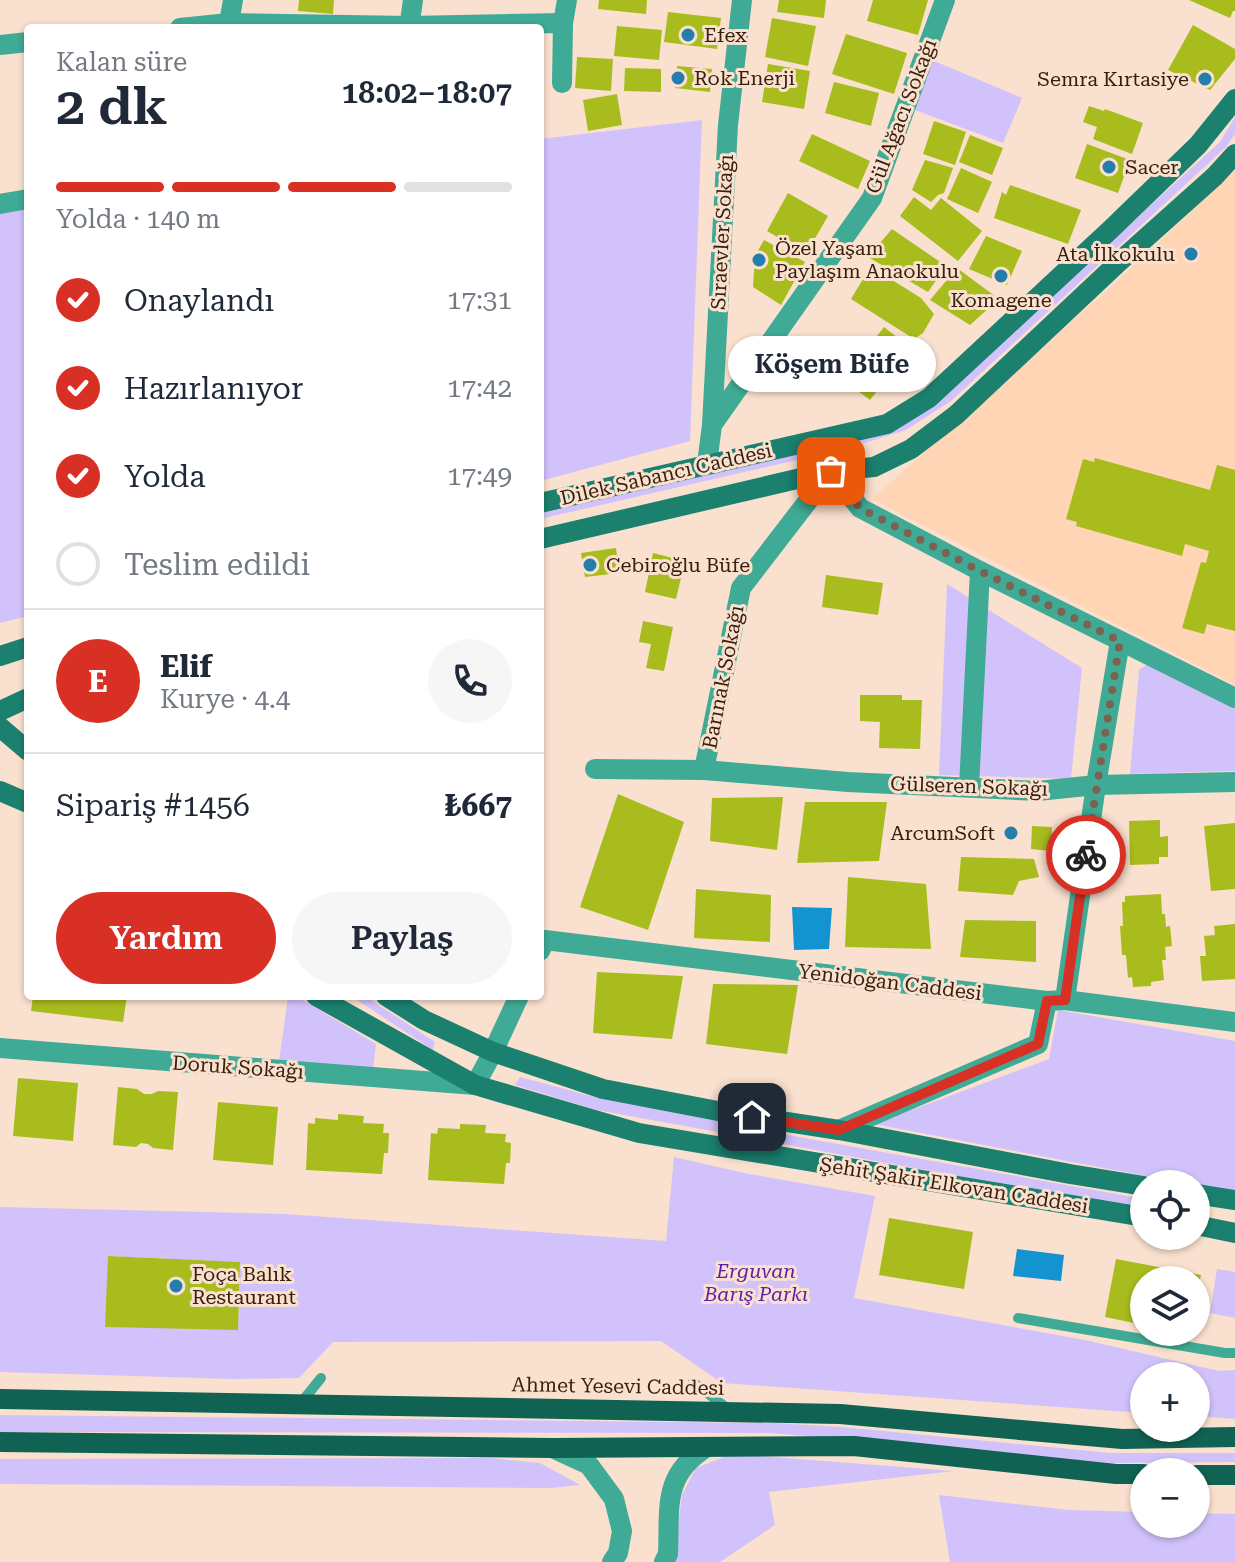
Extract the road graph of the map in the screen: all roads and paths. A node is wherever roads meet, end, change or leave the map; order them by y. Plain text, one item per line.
1 (233, 0) edge
2 (413, 0) edge
3 (567, 0) edge
4 (742, 0) edge
5 (945, 0) edge
6 (229, 23) junction
7 (563, 23) junction
8 (219, 24) edge
9 (274, 24) edge
10 (409, 24) edge
11 (524, 24) edge
12 (24, 42) edge
13 (0, 45) edge
14 (562, 83) dead end
15 (1235, 99) edge
16 (1235, 154) edge
17 (24, 200) edge
18 (0, 204) edge
19 (712, 425) junction
20 (707, 464) junction
21 (831, 471) junction
22 (544, 502) edge
23 (544, 538) edge
24 (980, 571) junction
25 (1120, 641) junction
26 (24, 648) edge
27 (0, 656) edge
28 (1235, 698) edge
29 (24, 700) edge
30 (0, 711) edge
31 (0, 727) edge
32 (24, 748) edge
33 (595, 769) dead end
34 (704, 770) junction
35 (1235, 782) edge
36 (1096, 785) junction
37 (969, 787) junction
38 (0, 791) edge
39 (24, 801) edge
40 (544, 945) edge
41 (323, 1000) edge
42 (392, 1000) edge
43 (517, 1000) edge
44 (1056, 1000) junction
45 (1235, 1022) edge
46 (0, 1048) edge
47 (493, 1052) junction
48 (475, 1085) junction
49 (839, 1130) junction
50 (1130, 1184) edge
51 (1210, 1196) edge
52 (1235, 1200) edge
53 (1130, 1215) edge
54 (1210, 1228) edge
55 (1235, 1233) edge
56 (1018, 1318) dead end
57 (1235, 1353) edge
58 (321, 1378) dead end
59 (693, 1382) dead end
60 (0, 1399) edge
61 (299, 1405) junction
62 (733, 1412) junction
63 (1235, 1437) edge
64 (0, 1442) edge
65 (707, 1447) junction
66 (552, 1448) junction
67 (1130, 1473) edge
68 (1210, 1475) edge
69 (1235, 1475) edge
70 (612, 1562) edge
71 (664, 1562) edge

1 - 6 street
2 - 10 street
3 - 7 street
4 - 19 street, Sıraevler Sokağı
5 - 19 street, Gül Ağacı Sokağı
6 - 8 street
6 - 9 street
7 - 11 street
7 - 14 street
12 - 13 street
15 - 20 street, Dilek Sabancı Caddesi
16 - 21 street, Dilek Sabancı Caddesi
17 - 18 street
19 - 20 street, Sıraevler Sokağı
20 - 22 street, Dilek Sabancı Caddesi
21 - 23 street, Dilek Sabancı Caddesi
21 - 24 street
21 - 34 street, Barınak Sokağı
24 - 25 street
24 - 37 street
25 - 28 street
25 - 36 street
26 - 27 street
29 - 30 street
31 - 32 street
33 - 34 street, Gülseren Sokağı
34 - 37 street, Gülseren Sokağı
35 - 36 street, Gülseren Sokağı
36 - 37 street, Gülseren Sokağı
36 - 44 street
38 - 39 street
40 - 44 street, Yenidoğan Caddesi
41 - 48 street, Şehit Şakir Elkovan Caddesi
42 - 47 street, Şehit Şakir Elkovan Caddesi
43 - 47 street
44 - 45 street, Yenidoğan Caddesi
44 - 49 street
46 - 48 street, Doruk Sokağı
47 - 48 street
47 - 49 street, Şehit Şakir Elkovan Caddesi
48 - 53 street, Şehit Şakir Elkovan Caddesi
49 - 50 street, Şehit Şakir Elkovan Caddesi
51 - 52 street
54 - 55 street
56 - 57 lane
58 - 61 lane
59 - 62 lane
60 - 61 main road, Ahmet Yesevi Caddesi
61 - 62 main road, Ahmet Yesevi Caddesi
62 - 63 main road, Ahmet Yesevi Caddesi
64 - 66 main road
65 - 66 main road
65 - 67 main road
65 - 71 street
66 - 70 street
68 - 69 main road

